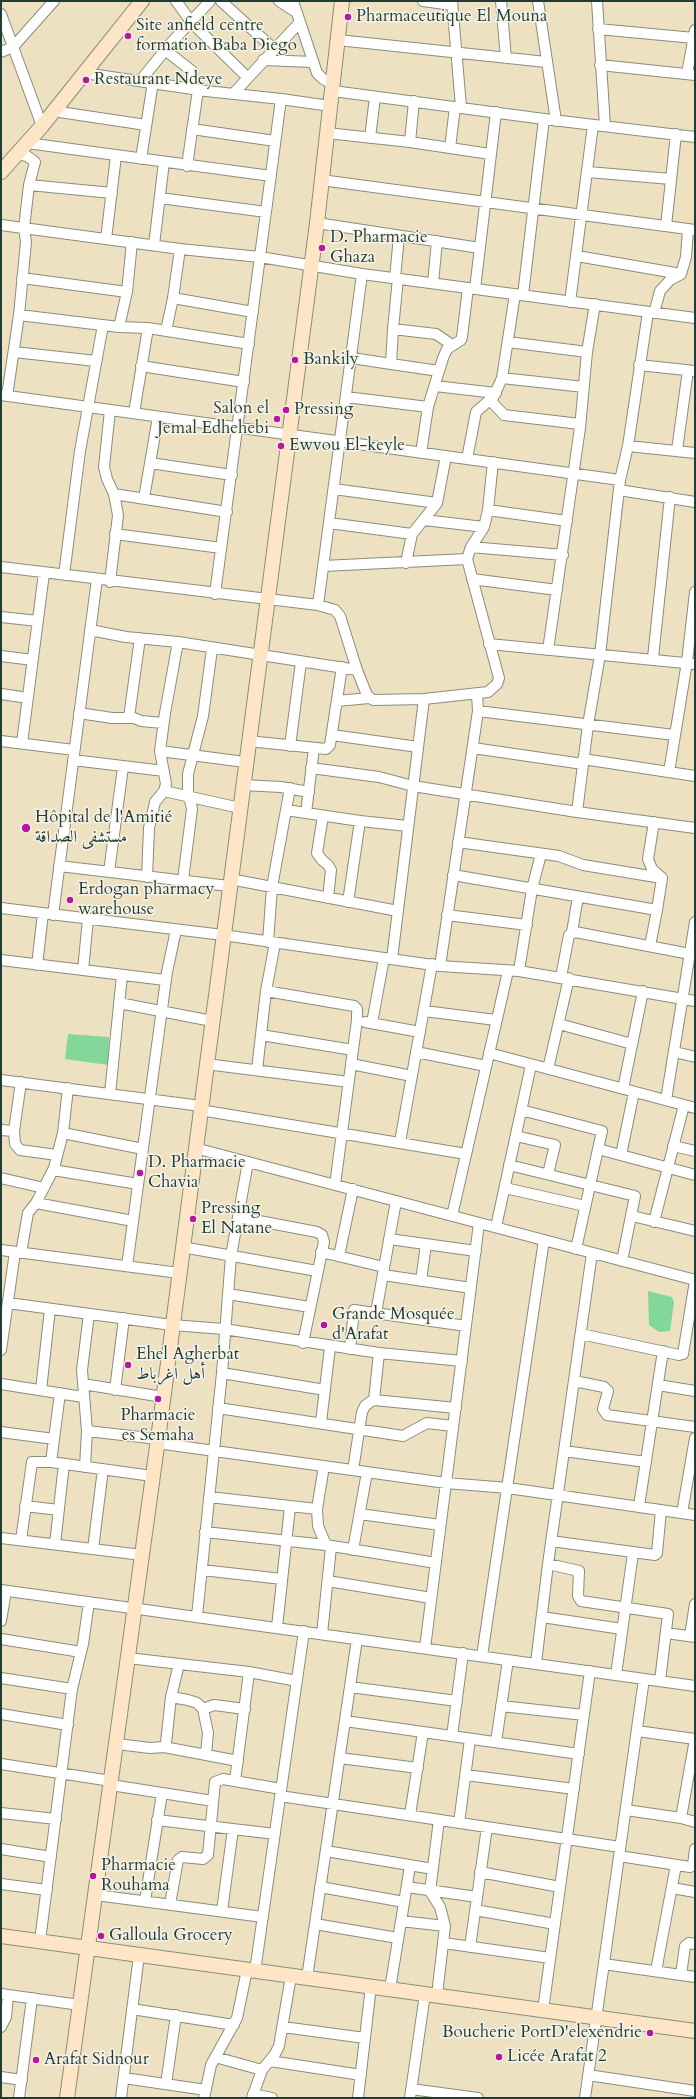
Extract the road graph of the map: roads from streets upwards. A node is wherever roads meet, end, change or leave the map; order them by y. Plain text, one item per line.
1 (142, 1) edge
2 (176, 1) edge
3 (210, 1) edge
4 (221, 1) edge
5 (279, 1) edge
6 (294, 1) edge
7 (342, 1) edge
8 (423, 1) edge
9 (501, 1) edge
10 (538, 1) edge
11 (597, 1) edge
12 (452, 3) edge
13 (49, 4) edge
14 (296, 12) junction
15 (1, 14) edge
16 (191, 21) junction
17 (300, 22) junction
18 (598, 29) junction
19 (694, 34) edge
20 (338, 40) junction
21 (13, 47) junction
22 (274, 49) junction
23 (165, 50) junction
24 (1, 52) edge
25 (456, 53) junction
26 (506, 58) junction
27 (264, 60) junction
28 (313, 62) junction
29 (546, 62) junction
30 (600, 65) junction
31 (84, 73) junction
32 (691, 75) edge
33 (247, 77) junction
34 (141, 80) junction
35 (153, 82) junction
36 (333, 88) junction
37 (196, 89) junction
38 (234, 94) junction
39 (375, 97) junction
40 (281, 99) junction
41 (414, 101) junction
42 (330, 106) junction
43 (458, 107) junction
44 (53, 111) junction
45 (496, 112) junction
46 (544, 120) junction
47 (556, 121) junction
48 (146, 125) junction
49 (593, 125) junction
50 (42, 126) junction
51 (605, 126) junction
52 (192, 129) junction
53 (327, 133) junction
54 (676, 134) junction
55 (695, 136) edge
56 (370, 138) junction
57 (275, 141) junction
58 (410, 142) junction
59 (27, 143) junction
60 (450, 148) junction
61 (17, 154) junction
62 (490, 154) junction
63 (116, 156) junction
64 (141, 159) junction
65 (164, 162) junction
66 (187, 166) junction
67 (2, 167) edge
68 (588, 172) junction
69 (271, 176) junction
70 (670, 179) junction
71 (321, 180) junction
72 (29, 185) junction
73 (112, 193) junction
74 (160, 198) junction
75 (485, 201) junction
76 (534, 209) junction
77 (266, 212) junction
78 (583, 214) junction
79 (317, 223) junction
80 (1, 225) edge
81 (666, 226) junction
82 (24, 228) junction
83 (692, 230) edge
84 (399, 236) junction
85 (106, 239) junction
86 (437, 241) junction
87 (132, 242) junction
88 (154, 245) junction
89 (480, 248) junction
90 (180, 249) junction
91 (577, 256) junction
92 (260, 257) junction
93 (310, 266) junction
94 (362, 274) junction
95 (681, 274) junction
96 (22, 278) junction
97 (397, 278) junction
98 (433, 283) junction
99 (472, 288) junction
100 (127, 292) junction
101 (519, 295) junction
102 (173, 298) junction
103 (570, 302) junction
104 (595, 304) junction
105 (253, 312) junction
106 (651, 312) junction
107 (19, 315) junction
108 (695, 318) edge
109 (103, 325) junction
110 (119, 327) junction
111 (148, 328) junction
112 (393, 329) junction
113 (166, 331) junction
114 (508, 342) junction
115 (249, 344) junction
116 (452, 345) junction
117 (14, 352) junction
118 (588, 352) junction
119 (352, 358) junction
120 (96, 361) junction
121 (391, 364) junction
122 (640, 365) junction
123 (141, 366) junction
124 (439, 371) junction
125 (691, 371) edge
126 (502, 378) junction
127 (244, 382) junction
128 (435, 386) junction
129 (584, 386) junction
130 (4, 396) edge
131 (346, 397) junction
132 (493, 397) junction
133 (428, 406) junction
134 (87, 407) junction
135 (110, 410) junction
136 (134, 414) junction
137 (158, 417) junction
138 (580, 424) junction
139 (238, 428) junction
140 (288, 435) junction
141 (340, 442) junction
142 (628, 446) junction
143 (677, 450) junction
144 (695, 452) edge
145 (420, 453) junction
146 (446, 456) junction
147 (467, 459) junction
148 (493, 462) junction
149 (150, 463) junction
150 (574, 473) junction
151 (232, 475) junction
152 (620, 485) junction
153 (334, 489) junction
154 (114, 494) junction
155 (670, 497) junction
156 (144, 498) junction
157 (695, 502) edge
158 (437, 504) junction
159 (488, 510) junction
160 (227, 512) junction
161 (424, 520) junction
162 (567, 521) junction
163 (329, 523) junction
164 (484, 526) junction
165 (115, 534) junction
166 (412, 534) junction
167 (471, 547) junction
168 (221, 548) junction
169 (562, 555) junction
170 (467, 559) junction
171 (406, 563) junction
172 (323, 566) junction
173 (1, 567) edge
174 (44, 573) junction
175 (64, 575) junction
176 (97, 579) junction
177 (472, 579) junction
178 (110, 582) junction
179 (557, 590) junction
180 (695, 592) edge
181 (215, 594) junction
182 (266, 598) junction
183 (318, 605) junction
184 (1, 617) edge
185 (38, 621) junction
186 (90, 630) junction
187 (140, 638) junction
188 (178, 642) junction
189 (489, 644) junction
190 (212, 649) junction
191 (548, 650) junction
192 (600, 654) junction
193 (1, 656) edge
194 (259, 656) junction
195 (653, 658) junction
196 (33, 660) junction
197 (301, 662) junction
198 (691, 663) edge
199 (342, 667) junction
200 (357, 670) junction
201 (1, 694) edge
202 (477, 694) junction
203 (28, 698) junction
204 (369, 698) junction
205 (424, 699) junction
206 (337, 701) junction
207 (478, 711) junction
208 (79, 713) junction
209 (129, 717) junction
210 (163, 723) junction
211 (588, 725) junction
212 (332, 735) junction
213 (674, 735) junction
214 (248, 740) junction
215 (1, 741) edge
216 (22, 743) junction
217 (290, 746) junction
218 (418, 747) junction
219 (314, 748) junction
220 (472, 748) junction
221 (160, 751) junction
222 (73, 755) junction
223 (194, 755) junction
224 (583, 761) junction
225 (245, 762) junction
226 (123, 767) junction
227 (311, 768) junction
228 (164, 770) junction
229 (669, 772) junction
230 (695, 776) edge
231 (242, 785) junction
232 (413, 786) junction
233 (290, 788) junction
234 (164, 791) junction
235 (309, 792) junction
236 (466, 794) junction
237 (189, 797) junction
238 (240, 808) junction
239 (286, 810) junction
240 (576, 812) junction
241 (306, 813) junction
242 (323, 816) junction
243 (360, 821) junction
244 (654, 822) junction
245 (408, 826) junction
246 (695, 828) edge
247 (458, 842) junction
248 (541, 854) junction
249 (59, 866) junction
250 (109, 872) junction
251 (453, 874) junction
252 (147, 877) junction
253 (662, 878) junction
254 (184, 880) junction
255 (230, 883) junction
256 (272, 887) junction
257 (532, 889) junction
258 (578, 897) junction
259 (328, 898) junction
260 (348, 902) junction
261 (1, 908) edge
262 (657, 910) junction
263 (398, 912) junction
264 (48, 914) junction
265 (447, 916) junction
266 (88, 919) junction
267 (695, 922) edge
268 (526, 925) junction
269 (176, 930) junction
270 (572, 932) junction
271 (223, 935) junction
272 (271, 943) junction
273 (650, 946) junction
274 (690, 954) junction
275 (388, 958) junction
276 (1, 960) edge
277 (37, 965) junction
278 (436, 965) junction
279 (83, 970) junction
280 (508, 971) junction
281 (519, 971) junction
282 (122, 975) junction
283 (565, 977) junction
284 (165, 980) junction
285 (266, 991) junction
286 (643, 991) junction
287 (684, 999) junction
288 (695, 1000) edge
289 (119, 1003) junction
290 (424, 1010) junction
291 (161, 1012) junction
292 (357, 1020) junction
293 (496, 1020) junction
294 (212, 1021) junction
295 (372, 1023) junction
296 (559, 1024) junction
297 (420, 1032) junction
298 (261, 1035) junction
299 (632, 1044) junction
300 (353, 1050) junction
301 (416, 1052) junction
302 (675, 1052) junction
303 (489, 1053) junction
304 (695, 1058) edge
305 (206, 1064) junction
306 (351, 1064) junction
307 (531, 1064) junction
308 (486, 1066) junction
309 (548, 1069) junction
310 (257, 1070) junction
311 (412, 1076) junction
312 (1, 1080) edge
313 (21, 1082) junction
314 (349, 1082) junction
315 (68, 1088) junction
316 (622, 1089) junction
317 (634, 1092) junction
318 (110, 1094) junction
319 (150, 1099) junction
320 (666, 1100) junction
321 (684, 1105) junction
322 (200, 1108) junction
323 (695, 1108) edge
324 (521, 1110) junction
325 (1, 1130) edge
326 (14, 1131) junction
327 (63, 1133) junction
328 (342, 1133) junction
329 (516, 1136) junction
330 (400, 1142) junction
331 (673, 1146) junction
332 (195, 1148) junction
333 (143, 1149) junction
334 (598, 1149) junction
335 (695, 1152) edge
336 (466, 1154) junction
337 (57, 1155) junction
338 (621, 1155) junction
339 (248, 1162) junction
340 (510, 1165) junction
341 (668, 1167) junction
342 (53, 1170) junction
343 (548, 1174) junction
344 (695, 1175) edge
345 (1, 1178) edge
346 (138, 1184) junction
347 (335, 1185) junction
348 (590, 1185) junction
349 (44, 1188) junction
350 (505, 1188) junction
351 (353, 1190) junction
352 (396, 1201) junction
353 (36, 1203) junction
354 (585, 1206) junction
355 (238, 1216) junction
356 (452, 1216) junction
357 (632, 1216) junction
358 (134, 1221) junction
359 (654, 1222) junction
360 (479, 1223) junction
361 (496, 1228) junction
362 (695, 1231) edge
363 (389, 1239) junction
364 (544, 1240) junction
365 (426, 1244) junction
366 (182, 1247) junction
367 (576, 1249) junction
368 (1, 1250) edge
369 (476, 1251) junction
370 (18, 1252) junction
371 (321, 1252) junction
372 (592, 1253) junction
373 (232, 1256) junction
374 (339, 1256) junction
375 (622, 1261) junction
376 (127, 1266) junction
377 (316, 1271) junction
378 (383, 1271) junction
379 (179, 1273) junction
380 (695, 1280) edge
381 (421, 1281) junction
382 (471, 1288) junction
383 (228, 1294) junction
384 (8, 1303) junction
385 (310, 1307) junction
386 (50, 1309) junction
387 (376, 1313) junction
388 (89, 1314) junction
389 (124, 1318) junction
390 (172, 1325) junction
391 (466, 1326) junction
392 (224, 1329) junction
393 (581, 1334) junction
394 (303, 1343) junction
395 (330, 1347) junction
396 (350, 1349) junction
397 (1, 1350) edge
398 (663, 1351) junction
399 (379, 1354) junction
400 (462, 1361) junction
401 (222, 1373) junction
402 (574, 1381) junction
403 (1, 1384) edge
404 (83, 1384) junction
405 (658, 1385) junction
406 (41, 1390) junction
407 (115, 1390) junction
408 (325, 1390) junction
409 (695, 1391) edge
410 (60, 1393) junction
411 (83, 1397) junction
412 (163, 1397) junction
413 (374, 1400) junction
414 (218, 1408) junction
415 (456, 1408) junction
416 (652, 1421) junction
417 (321, 1422) junction
418 (453, 1426) junction
419 (695, 1427) edge
420 (359, 1428) junction
421 (87, 1431) junction
422 (1, 1432) edge
423 (695, 1438) edge
424 (54, 1439) junction
425 (157, 1441) junction
426 (214, 1451) junction
427 (564, 1451) junction
428 (51, 1462) junction
429 (646, 1462) junction
430 (64, 1464) junction
431 (693, 1465) edge
432 (324, 1466) junction
433 (85, 1467) junction
434 (103, 1469) junction
435 (353, 1470) junction
436 (367, 1472) junction
437 (152, 1476) junction
438 (446, 1483) junction
439 (508, 1488) junction
440 (558, 1495) junction
441 (209, 1497) junction
442 (25, 1506) junction
443 (639, 1506) junction
444 (290, 1507) junction
445 (317, 1509) junction
446 (59, 1510) junction
447 (661, 1510) junction
448 (682, 1513) junction
449 (360, 1514) junction
450 (695, 1514) edge
451 (440, 1526) junction
452 (206, 1532) junction
453 (1, 1538) edge
454 (21, 1540) junction
455 (287, 1540) junction
456 (551, 1541) junction
457 (55, 1544) junction
458 (328, 1546) junction
459 (93, 1549) junction
460 (352, 1550) junction
461 (633, 1553) junction
462 (142, 1556) junction
463 (436, 1563) junction
464 (548, 1564) junction
465 (202, 1570) junction
466 (282, 1579) junction
467 (328, 1582) junction
468 (4, 1590) edge
469 (431, 1598) junction
470 (89, 1602) junction
471 (695, 1604) edge
472 (135, 1607) junction
473 (625, 1607) junction
474 (197, 1616) junction
475 (542, 1617) junction
476 (1, 1621) edge
477 (277, 1627) junction
478 (622, 1629) junction
479 (304, 1631) junction
480 (666, 1633) junction
481 (322, 1634) junction
482 (693, 1637) edge
483 (1, 1639) edge
484 (358, 1639) junction
485 (424, 1648) junction
486 (81, 1652) junction
487 (463, 1653) junction
488 (482, 1656) junction
489 (128, 1658) junction
490 (508, 1660) junction
491 (536, 1663) junction
492 (179, 1664) junction
493 (590, 1671) junction
494 (249, 1672) junction
495 (616, 1675) junction
496 (1, 1678) edge
497 (644, 1679) junction
498 (297, 1681) junction
499 (660, 1681) junction
500 (695, 1686) edge
501 (350, 1687) junction
502 (72, 1689) junction
503 (171, 1697) junction
504 (457, 1701) junction
505 (501, 1706) junction
506 (203, 1709) junction
507 (244, 1709) junction
508 (1, 1714) edge
509 (584, 1715) junction
510 (345, 1721) junction
511 (68, 1725) junction
512 (637, 1731) junction
513 (423, 1732) junction
514 (452, 1736) junction
515 (470, 1739) junction
516 (496, 1742) junction
517 (117, 1744) junction
518 (164, 1747) junction
519 (206, 1754) junction
520 (578, 1754) junction
521 (340, 1758) junction
522 (238, 1761) junction
523 (1, 1764) edge
524 (418, 1768) junction
525 (61, 1773) junction
526 (466, 1775) junction
527 (236, 1781) junction
528 (111, 1783) junction
529 (574, 1789) junction
530 (281, 1792) junction
531 (162, 1793) junction
532 (213, 1801) junction
533 (333, 1804) junction
534 (626, 1810) junction
535 (1, 1813) edge
536 (410, 1816) junction
537 (681, 1818) junction
538 (56, 1819) junction
539 (158, 1820) junction
540 (439, 1820) junction
541 (695, 1822) edge
542 (459, 1823) junction
543 (210, 1825) junction
544 (487, 1827) junction
545 (233, 1829) junction
546 (275, 1834) junction
547 (567, 1839) junction
548 (1, 1849) edge
549 (695, 1849) edge
550 (326, 1851) junction
551 (620, 1852) junction
552 (51, 1857) junction
553 (676, 1865) junction
554 (410, 1866) junction
555 (433, 1869) junction
556 (480, 1872) junction
557 (1, 1884) edge
558 (320, 1887) junction
559 (407, 1887) junction
560 (560, 1887) junction
561 (672, 1888) junction
562 (47, 1890) junction
563 (430, 1891) junction
564 (695, 1892) edge
565 (96, 1895) junction
566 (477, 1898) junction
567 (145, 1901) junction
568 (404, 1902) junction
569 (170, 1904) junction
570 (475, 1910) junction
571 (222, 1911) junction
572 (263, 1917) junction
573 (401, 1921) junction
574 (315, 1924) junction
575 (555, 1924) junction
576 (445, 1926) junction
577 (1, 1936) edge
578 (398, 1938) junction
579 (40, 1941) junction
580 (444, 1943) junction
581 (695, 1944) edge
582 (470, 1947) junction
583 (88, 1948) junction
584 (139, 1955) junction
585 (550, 1958) junction
586 (604, 1964) junction
587 (251, 1970) junction
588 (656, 1971) junction
589 (682, 1975) junction
590 (291, 1976) junction
591 (695, 1977) edge
592 (307, 1978) junction
593 (371, 1986) junction
594 (390, 1989) junction
595 (5, 1995) edge
596 (431, 1995) junction
597 (32, 1998) junction
598 (80, 2005) junction
599 (132, 2009) junction
600 (543, 2010) junction
601 (176, 2015) junction
602 (596, 2017) junction
603 (234, 2025) junction
604 (1, 2027) edge
605 (283, 2027) junction
606 (695, 2031) edge
607 (365, 2038) junction
608 (215, 2057) junction
609 (270, 2061) junction
610 (262, 2070) junction
611 (361, 2075) junction
612 (588, 2075) junction
613 (1, 2077) edge
614 (124, 2078) junction
615 (22, 2080) junction
616 (166, 2084) junction
617 (695, 2091) edge
618 (411, 2093) edge
619 (205, 2094) edge
620 (253, 2096) edge
621 (452, 2096) edge
622 (19, 2098) edge
623 (67, 2098) edge
624 (121, 2098) edge
625 (272, 2098) edge
626 (358, 2098) edge
627 (478, 2098) edge
628 (585, 2098) edge

1 - 31 street
2 - 16 street
3 - 16 street
4 - 22 street
5 - 14 street
6 - 14 street
7 - 20 street
8 - 12 street
9 - 26 street
10 - 29 street
11 - 18 street
12 - 25 street
13 - 21 street
14 - 17 street
15 - 21 street
16 - 23 street
16 - 33 street
17 - 22 street
17 - 28 street
18 - 19 street
18 - 30 street
19 - 32 street
20 - 25 street
20 - 36 street
21 - 24 street
21 - 50 street
22 - 27 street
23 - 34 street
23 - 37 street
25 - 26 street
25 - 43 street
26 - 29 street
27 - 28 street
27 - 33 street
28 - 36 street
29 - 47 street
30 - 32 street
30 - 51 street
31 - 34 street
31 - 44 street
33 - 38 street
34 - 35 street
35 - 37 street
35 - 48 street
36 - 39 street
36 - 42 street
37 - 38 street
37 - 52 street
38 - 40 street
39 - 41 street
39 - 56 street
40 - 42 street
40 - 57 street
41 - 43 street
41 - 58 street
42 - 53 street
43 - 45 street
43 - 60 street
44 - 48 street
44 - 50 street
45 - 46 street
45 - 62 street
46 - 47 street
46 - 76 street
47 - 49 street
48 - 64 street
49 - 51 street
49 - 68 street
50 - 59 street
51 - 54 street
52 - 57 street
52 - 66 street
53 - 56 street
53 - 71 street
54 - 55 street
54 - 70 street
56 - 58 street
57 - 69 street
58 - 60 street
59 - 61 street
59 - 63 street
60 - 62 street
61 - 67 street
61 - 72 street
62 - 75 street
63 - 64 street
63 - 73 street
64 - 65 street
65 - 66 street
65 - 74 street
66 - 69 street
68 - 70 street
68 - 78 street
69 - 77 street
70 - 81 street
71 - 75 street
71 - 79 street
72 - 73 street
72 - 82 street
73 - 85 street
74 - 77 street
74 - 88 street
75 - 76 street
75 - 89 street
76 - 78 street
76 - 101 street
77 - 92 street
78 - 81 street
78 - 91 street
79 - 84 street
79 - 93 street
80 - 82 street
81 - 83 street
82 - 85 street
82 - 96 street
83 - 95 street
84 - 86 street
84 - 97 street
85 - 87 street
86 - 89 street
86 - 98 street
87 - 88 street
87 - 100 street
88 - 90 street
89 - 99 street
90 - 92 street
90 - 102 street
91 - 95 street
91 - 103 street
92 - 93 street
92 - 105 street
93 - 94 street
93 - 140 street
94 - 97 street
94 - 119 street
95 - 106 street
96 - 100 street
96 - 107 street
97 - 98 street
97 - 112 street
98 - 99 street
99 - 101 street
99 - 116 street
100 - 110 street
101 - 103 street
101 - 114 street
102 - 105 street
102 - 113 street
103 - 104 street
104 - 106 street
104 - 118 street
105 - 115 street
106 - 108 street
106 - 122 street
107 - 109 street
107 - 117 street
109 - 110 street
109 - 120 street
110 - 111 street
111 - 113 street
111 - 123 street
112 - 116 street
112 - 121 street
113 - 115 street
114 - 118 street
114 - 126 street
115 - 127 street
116 - 124 street
117 - 120 street
117 - 130 street
118 - 129 street
119 - 121 street
119 - 131 street
120 - 134 street
121 - 124 street
122 - 125 street
122 - 142 street
123 - 127 street
123 - 136 street
124 - 128 street
125 - 143 street
126 - 129 street
126 - 132 street
127 - 139 street
128 - 132 street
128 - 133 street
129 - 138 street
130 - 134 street
131 - 133 street
131 - 141 street
132 - 138 street
132 - 147 street
133 - 145 street
134 - 135 street
134 - 175 street
135 - 136 street
135 - 154 street
136 - 137 street
137 - 139 street
137 - 149 street
138 - 150 street
139 - 140 street
139 - 151 street
140 - 141 street
140 - 182 street
141 - 145 street
141 - 153 street
142 - 143 street
142 - 152 street
143 - 144 street
145 - 146 street
146 - 147 street
146 - 158 street
147 - 148 street
148 - 150 street
148 - 159 street
149 - 151 street
149 - 156 street
150 - 152 street
150 - 162 street
151 - 160 street
152 - 155 street
152 - 192 street
153 - 158 street
153 - 163 street
154 - 156 street
154 - 165 street
155 - 157 street
155 - 195 street
156 - 160 street
158 - 161 street
159 - 162 street
159 - 164 street
160 - 168 street
161 - 164 street
161 - 166 street
162 - 169 street
163 - 166 street
163 - 172 street
164 - 167 street
165 - 168 street
165 - 178 street
166 - 171 street
167 - 169 street
167 - 170 street
168 - 181 street
169 - 179 street
170 - 171 street
170 - 177 street
171 - 172 street
172 - 183 street
173 - 174 street
174 - 175 street
174 - 185 street
175 - 176 street
176 - 178 street
176 - 186 street
177 - 179 street
177 - 189 street
178 - 181 street
179 - 191 street
180 - 198 street
181 - 182 street
182 - 183 street
182 - 194 street
183 - 200 street
184 - 185 street
185 - 196 street
186 - 187 street
186 - 208 street
187 - 188 street
187 - 209 street
188 - 190 street
188 - 210 street
189 - 191 street
189 - 202 street
190 - 194 street
190 - 223 street
191 - 192 street
192 - 195 street
192 - 211 street
193 - 196 street
194 - 197 street
194 - 214 street
195 - 198 street
196 - 203 street
197 - 199 street
197 - 217 street
198 - 213 street
199 - 200 street
199 - 206 street
200 - 204 street
201 - 203 street
202 - 205 street
202 - 207 street
203 - 216 street
204 - 205 street
204 - 206 street
205 - 218 street
206 - 212 street
207 - 211 street
207 - 220 street
208 - 209 street
208 - 222 street
209 - 210 street
210 - 221 street
211 - 213 street
211 - 224 street
212 - 218 street
212 - 219 street
213 - 229 street
214 - 217 street
214 - 225 street
215 - 216 street
216 - 222 street
217 - 219 street
218 - 232 street
219 - 227 street
220 - 224 street
220 - 236 street
221 - 223 street
221 - 228 street
222 - 226 street
222 - 249 street
223 - 225 street
223 - 237 street
224 - 229 street
224 - 240 street
225 - 231 street
226 - 228 street
226 - 250 street
227 - 232 street
227 - 235 street
228 - 234 street
229 - 230 street
231 - 233 street
231 - 238 street
232 - 236 street
232 - 245 street
233 - 235 street
233 - 239 street
234 - 237 street
234 - 252 street
235 - 241 street
236 - 240 street
236 - 247 street
237 - 238 street
237 - 254 street
238 - 255 street
239 - 241 street
239 - 256 street
240 - 244 street
241 - 242 street
242 - 243 street
242 - 259 street
243 - 245 street
243 - 260 street
244 - 246 street
244 - 253 street
245 - 263 street
247 - 248 street
247 - 251 street
248 - 253 street
248 - 257 street
249 - 250 street
249 - 264 street
250 - 252 street
251 - 257 street
251 - 265 street
252 - 254 street
253 - 262 street
254 - 255 street
255 - 256 street
255 - 271 street
256 - 259 street
256 - 272 street
257 - 258 street
257 - 268 street
258 - 262 street
258 - 270 street
259 - 260 street
260 - 263 street
261 - 264 street
262 - 273 street
263 - 275 street
264 - 266 street
264 - 277 street
265 - 268 street
265 - 278 street
266 - 269 street
266 - 279 street
267 - 274 street
268 - 281 street
269 - 271 street
269 - 284 street
270 - 273 street
270 - 283 street
271 - 272 street
271 - 294 street
272 - 275 street
272 - 285 street
273 - 274 street
274 - 287 street
275 - 278 street
275 - 295 street
276 - 277 street
277 - 279 street
278 - 280 street
278 - 290 street
279 - 282 street
280 - 281 street
280 - 293 street
281 - 283 street
282 - 284 street
282 - 289 street
283 - 286 street
283 - 296 street
284 - 291 street
285 - 292 street
285 - 298 street
286 - 287 street
286 - 299 street
287 - 288 street
287 - 302 street
289 - 291 street
289 - 318 street
290 - 293 street
290 - 297 street
291 - 294 street
291 - 319 street
292 - 295 street
292 - 300 street
293 - 303 street
294 - 305 street
295 - 297 street
296 - 299 street
296 - 309 street
297 - 301 street
298 - 300 street
298 - 310 street
299 - 316 street
300 - 306 street
301 - 308 street
301 - 311 street
302 - 304 street
302 - 320 street
303 - 307 street
303 - 308 street
305 - 310 street
305 - 322 street
306 - 311 street
306 - 314 street
307 - 309 street
307 - 324 street
308 - 336 street
309 - 316 street
310 - 314 street
311 - 330 street
312 - 313 street
313 - 315 street
313 - 326 street
314 - 328 street
315 - 318 street
315 - 327 street
316 - 317 street
317 - 320 street
317 - 338 street
318 - 319 street
319 - 322 street
319 - 333 street
320 - 321 street
321 - 323 street
321 - 331 street
322 - 328 street
322 - 332 street
324 - 329 street
324 - 334 street
325 - 326 street
326 - 337 street
327 - 333 street
327 - 337 street
328 - 330 street
328 - 347 street
329 - 340 street
329 - 343 street
330 - 336 street
331 - 335 street
331 - 341 street
332 - 339 street
332 - 366 street
333 - 346 street
334 - 338 street
334 - 348 street
336 - 356 street
337 - 342 street
338 - 341 street
339 - 347 street
339 - 355 street
340 - 343 street
340 - 350 street
341 - 344 street
341 - 359 street
342 - 346 street
342 - 349 street
343 - 348 street
345 - 349 street
346 - 358 street
347 - 351 street
348 - 354 street
348 - 357 street
349 - 353 street
350 - 354 street
350 - 361 street
351 - 352 street
351 - 374 street
352 - 356 street
352 - 363 street
353 - 358 street
353 - 370 street
354 - 367 street
355 - 371 street
355 - 373 street
356 - 360 street
357 - 359 street
357 - 375 street
358 - 376 street
359 - 362 street
360 - 361 street
360 - 369 street
361 - 364 street
363 - 365 street
363 - 378 street
364 - 367 street
364 - 439 street
365 - 369 street
365 - 381 street
366 - 373 street
366 - 379 street
367 - 372 street
368 - 370 street
369 - 382 street
370 - 376 street
370 - 384 street
371 - 374 street
371 - 377 street
372 - 375 street
372 - 393 street
373 - 377 street
373 - 383 street
374 - 378 street
375 - 380 street
376 - 379 street
377 - 385 street
378 - 381 street
378 - 387 street
379 - 390 street
380 - 398 street
381 - 382 street
382 - 391 street
383 - 385 street
383 - 392 street
384 - 386 street
384 - 397 street
385 - 394 street
386 - 388 street
386 - 406 street
387 - 391 street
387 - 396 street
388 - 389 street
388 - 404 street
389 - 390 street
389 - 407 street
390 - 392 street
390 - 412 street
391 - 400 street
392 - 394 street
392 - 401 street
393 - 398 street
393 - 402 street
394 - 395 street
395 - 396 street
395 - 408 street
396 - 399 street
398 - 405 street
399 - 400 street
399 - 413 street
400 - 415 street
401 - 408 street
401 - 414 street
402 - 416 street
402 - 427 street
403 - 406 street
404 - 407 street
404 - 411 street
405 - 409 street
405 - 416 street
406 - 410 street
407 - 412 street
408 - 417 street
410 - 411 street
410 - 424 street
411 - 421 street
412 - 425 street
413 - 415 street
413 - 420 street
414 - 417 street
414 - 426 street
415 - 418 street
416 - 419 street
416 - 429 street
417 - 420 street
418 - 420 street
418 - 438 street
420 - 435 street
421 - 425 street
421 - 433 street
422 - 424 street
423 - 431 street
424 - 428 street
425 - 426 street
425 - 437 street
426 - 432 street
426 - 441 street
427 - 429 street
427 - 440 street
428 - 430 street
428 - 442 street
429 - 443 street
430 - 433 street
430 - 446 street
431 - 448 street
432 - 435 street
432 - 445 street
433 - 434 street
434 - 437 street
434 - 459 street
435 - 436 street
436 - 438 street
436 - 449 street
437 - 462 street
438 - 439 street
438 - 451 street
439 - 440 street
439 - 488 street
440 - 443 street
440 - 456 street
441 - 444 street
441 - 452 street
442 - 446 street
442 - 454 street
443 - 447 street
444 - 445 street
444 - 455 street
445 - 458 street
446 - 457 street
447 - 448 street
447 - 461 street
448 - 450 street
449 - 451 street
449 - 460 street
451 - 463 street
452 - 455 street
452 - 465 street
453 - 454 street
454 - 457 street
455 - 458 street
455 - 466 street
456 - 461 street
456 - 464 street
457 - 459 street
458 - 460 street
458 - 467 street
459 - 462 street
460 - 463 street
461 - 473 street
462 - 472 street
463 - 469 street
464 - 473 street
464 - 475 street
465 - 466 street
465 - 474 street
466 - 477 street
467 - 469 street
467 - 481 street
468 - 470 street
468 - 476 street
469 - 485 street
470 - 472 street
470 - 486 street
471 - 482 street
472 - 474 street
472 - 489 street
473 - 478 street
473 - 480 street
474 - 477 street
475 - 478 street
475 - 491 street
477 - 479 street
478 - 495 street
479 - 481 street
479 - 498 street
480 - 482 street
480 - 499 street
481 - 484 street
483 - 486 street
484 - 485 street
484 - 501 street
485 - 487 street
486 - 502 street
487 - 488 street
487 - 504 street
488 - 490 street
489 - 492 street
489 - 517 street
490 - 491 street
490 - 505 street
491 - 493 street
492 - 494 street
492 - 503 street
493 - 495 street
493 - 509 street
494 - 498 street
494 - 507 street
495 - 497 street
496 - 502 street
497 - 499 street
497 - 512 street
498 - 530 street
499 - 500 street
501 - 504 street
501 - 510 street
502 - 511 street
503 - 506 street
503 - 518 street
504 - 514 street
505 - 509 street
505 - 516 street
506 - 507 street
506 - 519 street
507 - 522 street
508 - 511 street
509 - 520 street
510 - 513 street
510 - 521 street
511 - 525 street
512 - 534 street
512 - 537 street
513 - 514 street
513 - 524 street
514 - 515 street
515 - 516 street
515 - 526 street
516 - 520 street
517 - 518 street
517 - 528 street
518 - 519 street
519 - 522 street
520 - 529 street
521 - 524 street
521 - 533 street
522 - 527 street
523 - 525 street
524 - 536 street
525 - 528 street
525 - 538 street
526 - 529 street
526 - 542 street
527 - 530 street
527 - 532 street
528 - 531 street
528 - 565 street
529 - 547 street
530 - 533 street
530 - 546 street
531 - 532 street
531 - 539 street
532 - 543 street
533 - 536 street
533 - 550 street
534 - 537 street
534 - 551 street
535 - 538 street
536 - 540 street
537 - 541 street
538 - 552 street
539 - 543 street
539 - 567 street
540 - 542 street
540 - 555 street
542 - 544 street
543 - 545 street
543 - 569 street
544 - 547 street
544 - 556 street
545 - 546 street
545 - 571 street
546 - 572 street
547 - 551 street
547 - 560 street
548 - 552 street
549 - 553 street
550 - 554 street
550 - 558 street
551 - 553 street
551 - 586 street
552 - 562 street
553 - 561 street
554 - 555 street
554 - 559 street
555 - 563 street
556 - 560 street
556 - 566 street
557 - 562 street
558 - 568 street
558 - 574 street
559 - 563 street
559 - 568 street
560 - 575 street
561 - 564 street
561 - 588 street
562 - 579 street
563 - 566 street
563 - 576 street
565 - 567 street
565 - 583 street
566 - 570 street
567 - 569 street
568 - 573 street
569 - 571 street
570 - 575 street
570 - 582 street
571 - 572 street
572 - 587 street
573 - 576 street
573 - 578 street
574 - 578 street
574 - 592 street
575 - 585 street
576 - 580 street
577 - 579 street
578 - 594 street
579 - 583 street
580 - 582 street
580 - 596 street
581 - 589 street
582 - 585 street
583 - 584 street
583 - 598 street
584 - 587 street
584 - 599 street
585 - 600 street
586 - 588 street
586 - 602 street
587 - 590 street
587 - 603 street
588 - 589 street
589 - 591 street
590 - 592 street
590 - 605 street
592 - 593 street
593 - 594 street
593 - 607 street
594 - 596 street
595 - 597 street
595 - 604 street
596 - 600 street
596 - 618 street
597 - 598 street
597 - 615 street
598 - 623 street
599 - 601 street
599 - 614 street
600 - 602 street
601 - 603 street
601 - 616 street
602 - 606 street
602 - 612 street
603 - 608 street
605 - 607 street
605 - 609 street
607 - 611 street
608 - 610 street
608 - 619 street
609 - 610 street
609 - 611 street
610 - 620 street
611 - 626 street
612 - 617 street
612 - 628 street
613 - 615 street
614 - 616 street
614 - 624 street
615 - 622 street
616 - 619 street
618 - 621 street
620 - 625 street
621 - 627 street

